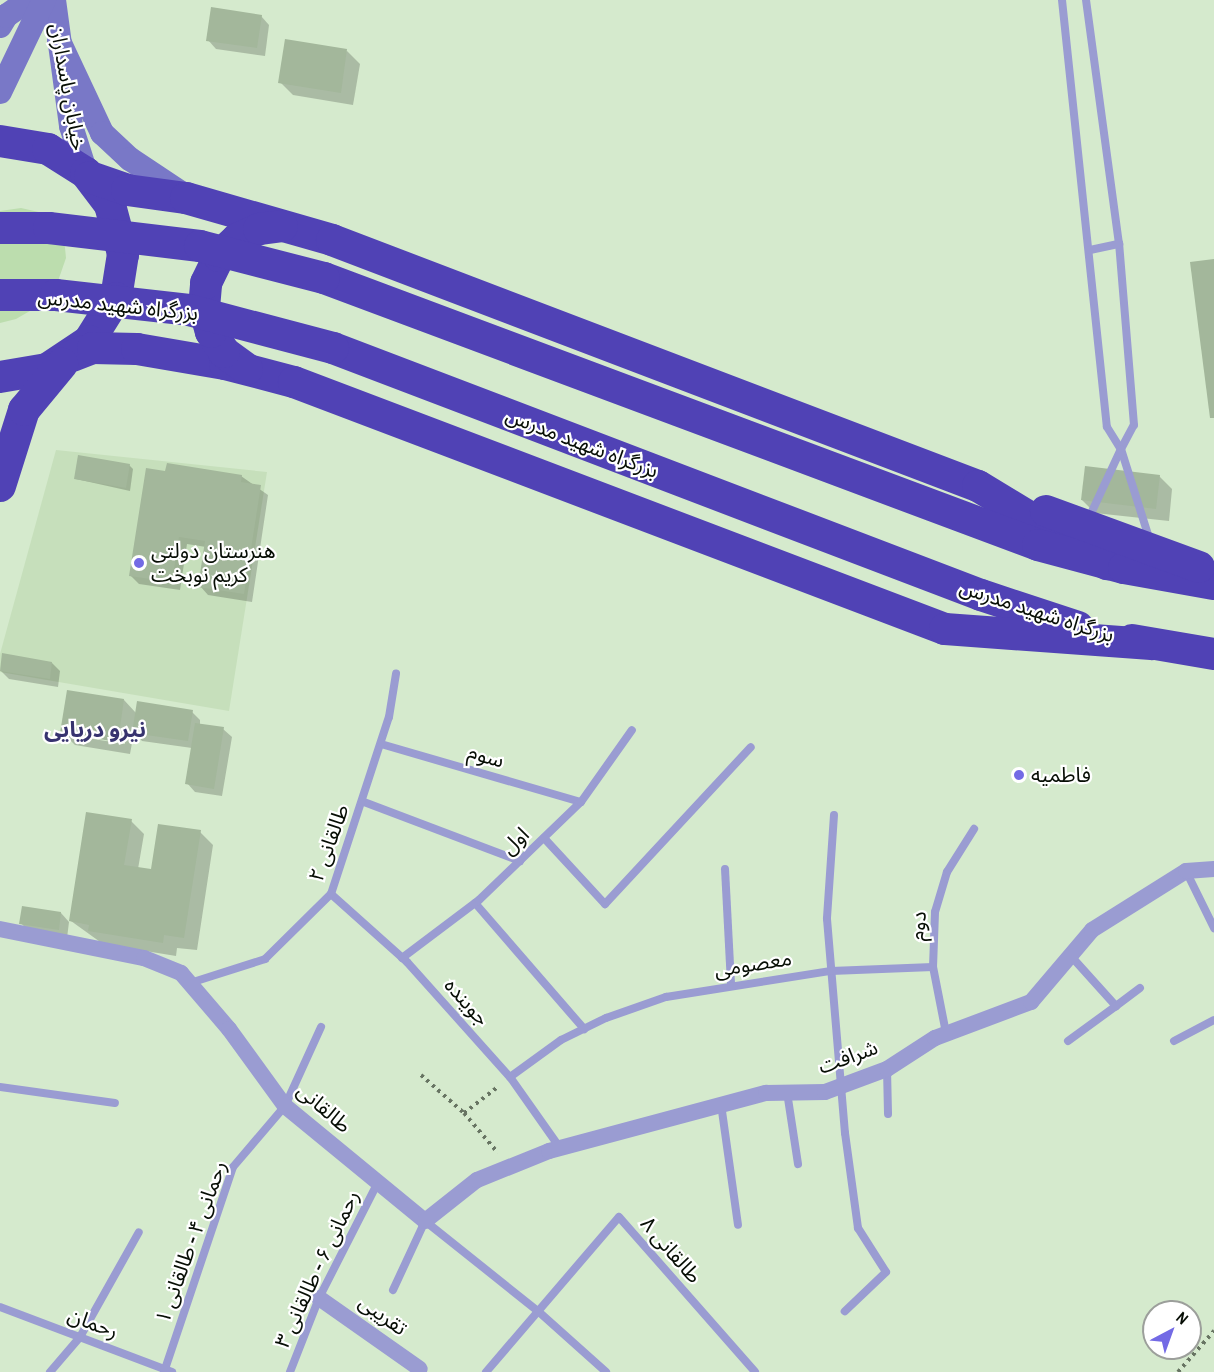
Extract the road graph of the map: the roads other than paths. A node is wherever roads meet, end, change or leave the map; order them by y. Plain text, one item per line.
1 (29, 0) edge
2 (44, 0) edge
3 (54, 0) edge
4 (1062, 0) edge
5 (1086, 0) edge
6 (0, 26) edge
7 (59, 40) junction
8 (0, 92) edge
9 (0, 141) edge
10 (88, 175) junction
11 (194, 200) junction
12 (289, 227) junction
13 (0, 228) edge
14 (1119, 244) junction
15 (1090, 250) junction
16 (0, 295) edge
17 (70, 358) junction
18 (252, 371) junction
19 (0, 377) edge
20 (1121, 449) junction
21 (2, 465) edge
22 (978, 486) junction
23 (1085, 526) junction
24 (1153, 550) junction
25 (1107, 564) junction
26 (1214, 573) edge
27 (1214, 584) edge
28 (1151, 644) junction
29 (1214, 654) edge
30 (396, 674) dead end
31 (632, 730) dead end
32 (381, 744) junction
33 (751, 747) dead end
34 (363, 802) junction
35 (581, 802) junction
36 (834, 815) dead end
37 (974, 829) dead end
38 (544, 838) junction
39 (520, 861) junction
40 (725, 869) dead end
41 (1214, 869) edge
42 (1186, 871) junction
43 (331, 894) junction
44 (475, 903) junction
45 (1214, 928) edge
46 (0, 929) edge
47 (1070, 956) junction
48 (402, 958) junction
49 (933, 967) junction
50 (831, 971) junction
51 (190, 984) junction
52 (731, 984) junction
53 (1140, 988) dead end
54 (1116, 1006) junction
55 (1214, 1020) edge
56 (321, 1027) dead end
57 (584, 1029) junction
58 (946, 1034) junction
59 (1068, 1041) dead end
60 (1174, 1041) dead end
61 (887, 1069) junction
62 (510, 1077) junction
63 (842, 1086) junction
64 (0, 1087) edge
65 (787, 1092) junction
66 (115, 1103) dead end
67 (721, 1104) junction
68 (285, 1106) junction
69 (888, 1114) dead end
70 (561, 1148) junction
71 (798, 1164) dead end
72 (378, 1182) junction
73 (425, 1221) junction
74 (738, 1225) dead end
75 (139, 1232) dead end
76 (393, 1290) dead end
77 (319, 1298) junction
78 (0, 1307) edge
79 (845, 1311) dead end
80 (539, 1312) junction
81 (80, 1337) junction
82 (420, 1369) dead end
83 (168, 1371) edge
84 (50, 1372) edge
85 (290, 1372) edge
86 (486, 1372) edge
87 (606, 1372) edge
88 (754, 1372) edge

1 - 6 main road
2 - 8 main road, خیابان پاسداران
3 - 7 main road, خیابان پاسداران
4 - 15 lane
5 - 14 lane
7 - 10 main road, خیابان پاسداران
7 - 11 main road
9 - 10 highway
10 - 11 highway
10 - 17 highway
11 - 12 highway
12 - 18 highway
12 - 22 highway
13 - 25 highway, bridge
14 - 15 lane
14 - 20 lane
15 - 20 lane
16 - 28 highway, بزرگراه شهید مدرس, bridge
17 - 18 highway, بزرگراه شهید مدرس
17 - 19 highway
17 - 21 highway
18 - 28 highway, بزرگراه شهید مدرس
20 - 23 lane
20 - 24 lane
22 - 23 highway
22 - 25 highway
23 - 24 highway
24 - 26 highway
25 - 27 highway
28 - 29 highway, بزرگراه شهید مدرس
30 - 32 lane, طالقانی ۲
31 - 35 lane, اول
32 - 34 lane, طالقانی ۲
32 - 35 lane, سوم
33 - 38 lane
34 - 39 lane
34 - 43 lane, طالقانی ۲
35 - 38 lane, اول
36 - 50 lane
37 - 49 lane, دوم
38 - 39 lane, اول
39 - 44 lane, اول
40 - 52 lane
41 - 42 street, شرافت
42 - 45 lane
42 - 47 street, شرافت
43 - 48 lane, جوینده
43 - 51 lane, طالقانی ۲
44 - 48 lane, اول
44 - 57 lane
46 - 51 street, طالقانی
47 - 54 lane
47 - 58 street, شرافت
48 - 62 lane, جوینده
49 - 50 lane, معصومی
49 - 58 lane, دوم
50 - 52 lane, معصومی
50 - 63 lane
51 - 68 street, طالقانی
52 - 57 lane, معصومی
53 - 54 lane
54 - 59 lane
55 - 60 lane
56 - 68 lane
57 - 62 lane, معصومی
58 - 61 street, شرافت
61 - 63 street, شرافت
61 - 69 lane
62 - 70 lane, جوینده
63 - 65 street, شرافت
63 - 79 lane
64 - 66 lane
65 - 67 street, شرافت
65 - 71 lane
67 - 70 street, شرافت
67 - 74 lane
68 - 72 street, طالقانی
68 - 83 lane, رحمانی ۴ - طالقانی ۱
70 - 73 street, شرافت
72 - 73 street, طالقانی
72 - 77 lane, رحمانی ۶ - طالقانی ۳
73 - 76 lane
73 - 80 lane, طالقانی
75 - 81 lane
77 - 82 street, تقریبی
77 - 85 lane, رحمانی ۶ - طالقانی ۳
78 - 81 lane, رحمان
80 - 86 lane
80 - 87 lane, طالقانی
80 - 88 lane, طالقانی ۸
81 - 83 lane, رحمان
81 - 84 lane

